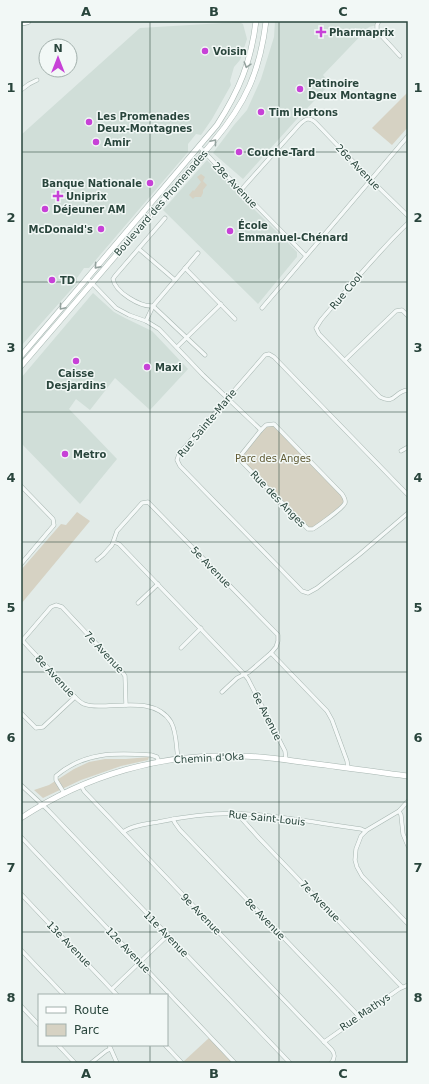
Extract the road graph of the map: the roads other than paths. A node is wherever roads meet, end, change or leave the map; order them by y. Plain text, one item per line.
1 (27, 21) edge
2 (256, 21) edge
3 (266, 21) edge
4 (379, 21) edge
5 (21, 22) edge
6 (400, 56) dead end
7 (37, 80) dead end
8 (21, 90) edge
9 (408, 136) edge
10 (199, 146) junction
11 (204, 152) junction
12 (371, 180) junction
13 (241, 190) junction
14 (408, 216) edge
15 (165, 218) dead end
16 (408, 223) edge
17 (139, 248) junction
18 (198, 253) dead end
19 (306, 256) junction
20 (185, 268) junction
21 (88, 278) junction
22 (175, 280) junction
23 (92, 283) junction
24 (220, 304) junction
25 (153, 306) junction
26 (262, 308) dead end
27 (408, 316) edge
28 (235, 319) dead end
29 (146, 321) junction
30 (187, 338) junction
31 (177, 347) junction
32 (205, 355) dead end
33 (21, 356) edge
34 (344, 360) junction
35 (21, 366) edge
36 (408, 390) edge
37 (228, 398) junction
38 (261, 430) junction
39 (408, 447) edge
40 (401, 451) dead end
41 (21, 486) edge
42 (408, 495) edge
43 (408, 513) edge
44 (114, 542) junction
45 (97, 560) dead end
46 (22, 562) edge
47 (158, 584) junction
48 (138, 603) dead end
49 (201, 628) junction
50 (21, 640) edge
51 (181, 648) dead end
52 (271, 653) junction
53 (244, 674) junction
54 (222, 692) dead end
55 (74, 697) junction
56 (126, 705) junction
57 (21, 712) edge
58 (178, 758) junction
59 (286, 760) junction
60 (159, 762) junction
61 (348, 768) junction
62 (408, 776) edge
63 (82, 785) junction
64 (21, 786) edge
65 (64, 794) junction
66 (408, 801) edge
67 (42, 805) junction
68 (399, 811) junction
69 (241, 814) junction
70 (21, 818) edge
71 (173, 819) junction
72 (365, 831) junction
73 (124, 832) junction
74 (21, 837) edge
75 (408, 846) edge
76 (21, 894) edge
77 (408, 924) edge
78 (168, 936) junction
79 (21, 950) edge
80 (140, 963) junction
81 (408, 985) edge
82 (402, 987) junction
83 (112, 989) junction
84 (63, 994) edge
85 (116, 994) edge
86 (21, 1006) edge
87 (359, 1017) junction
88 (38, 1024) edge
89 (324, 1042) junction
90 (59, 1046) edge
91 (166, 1046) edge
92 (109, 1047) edge
93 (75, 1063) edge
94 (91, 1063) edge
95 (117, 1063) edge
96 (182, 1063) edge
97 (235, 1063) edge
98 (290, 1063) edge
99 (331, 1063) edge

1 - 5 highway
2 -> 10 street, Boulevard des Promenades
11 -> 3 street, Boulevard des Promenades
4 - 6 street
7 - 8 street
9 - 12 street
10 - 11 street, 28e Avenue
10 -> 21 street, Boulevard des Promenades
11 - 13 street, 28e Avenue
11 - 23 street, Boulevard des Promenades
12 - 13 street, 26e Avenue
12 - 14 street, 26e Avenue
12 - 19 street
13 - 19 street, 28e Avenue
15 - 17 street
16 - 34 street, Rue Cool
17 - 22 street
17 - 25 street
18 - 20 street
19 - 26 street
20 - 22 street
20 - 24 street
21 - 23 street
21 -> 33 street, Boulevard des Promenades
22 - 25 street
23 - 29 street
23 - 35 street, Boulevard des Promenades
24 - 28 street
24 - 30 street
25 - 29 street
25 - 30 street
27 - 34 street
29 - 31 street
30 - 31 street
30 - 32 street
31 - 37 street
34 - 36 street
37 - 38 street
37 - 42 street, Rue Sainte-Marie
37 - 43 street, Rue Sainte-Marie
38 - 38 street, Rue des Anges
39 - 40 street
41 - 46 street
44 - 45 street
44 - 47 street, 6e Avenue
44 - 52 street, 5e Avenue
47 - 48 street
47 - 49 street, 6e Avenue
49 - 51 street
49 - 53 street, 6e Avenue
50 - 55 street, 8e Avenue
50 - 56 street, 7e Avenue
52 - 53 street
52 - 61 street
53 - 54 street
53 - 59 street, 6e Avenue
55 - 56 street, 8e Avenue
55 - 57 street
56 - 58 street, 8e Avenue
58 - 59 street, Chemin d'Oka
58 - 60 street, Chemin d'Oka
59 - 61 street, Chemin d'Oka
60 - 63 street, Chemin d'Oka
60 - 65 street
61 - 62 street, Chemin d'Oka
63 - 65 street, Chemin d'Oka
63 - 73 street, 9e Avenue
64 - 67 street, 11e Avenue
65 - 67 street, Chemin d'Oka
66 - 68 street
67 - 70 street, Chemin d'Oka
67 - 78 street, 11e Avenue
68 - 72 street
68 - 75 street
69 - 71 street, Rue Saint-Louis
69 - 72 street, Rue Saint-Louis
69 - 82 street, 7e Avenue
71 - 73 street, Rue Saint-Louis
71 - 87 street, 8e Avenue
72 - 77 street
73 - 89 street, 9e Avenue
74 - 80 street, 12e Avenue
76 - 83 street, 13e Avenue
78 - 80 street
78 - 98 street, 11e Avenue
79 - 84 street
80 - 83 street
80 - 97 street, 12e Avenue
81 - 82 street, Rue Mathys
82 - 87 street, Rue Mathys
83 - 85 street, 13e Avenue
86 - 88 street
87 - 89 street, Rue Mathys
89 - 99 street, 9e Avenue
90 - 93 street
91 - 96 street
92 - 94 street
92 - 95 street

